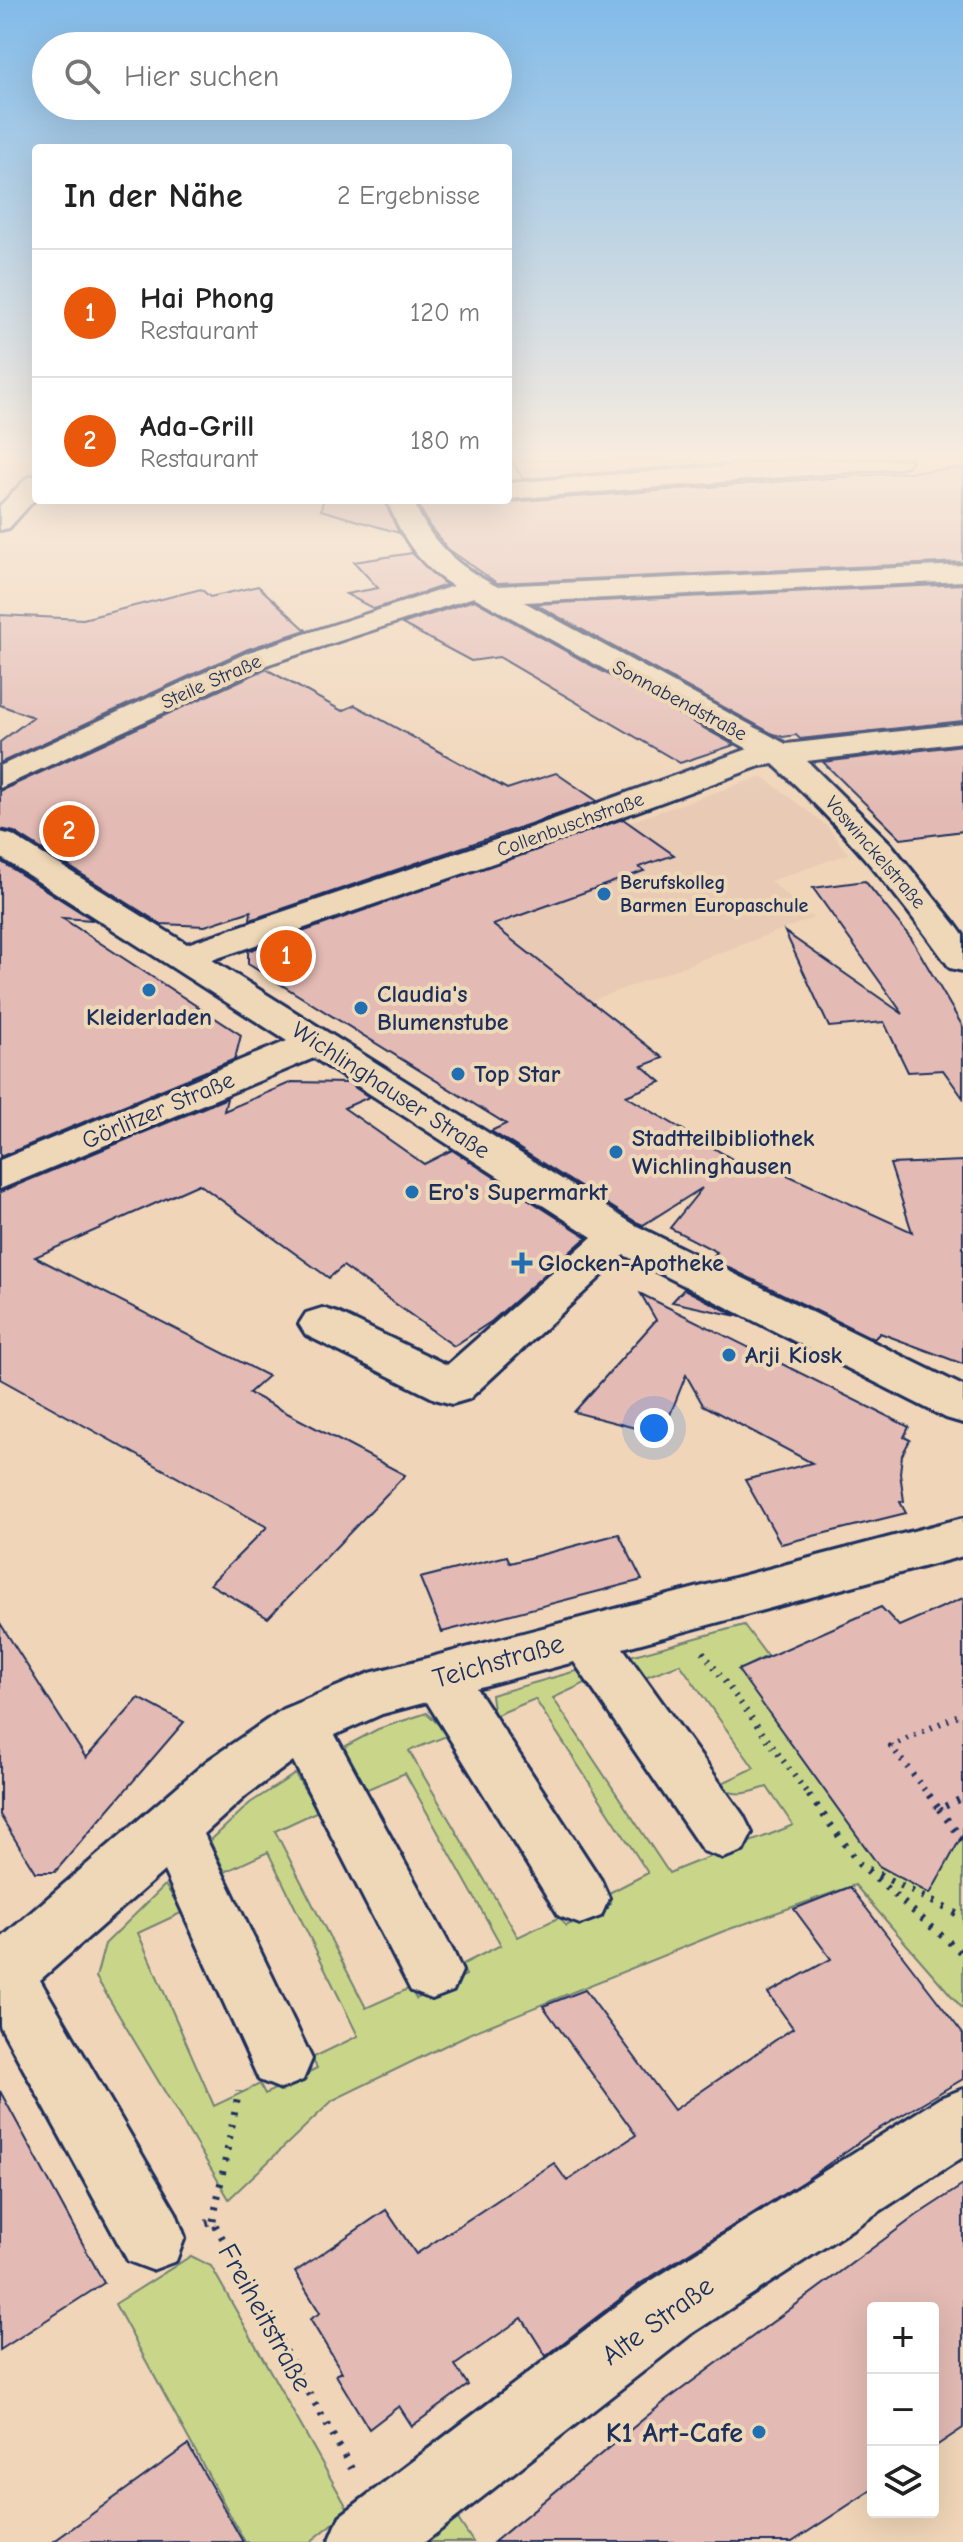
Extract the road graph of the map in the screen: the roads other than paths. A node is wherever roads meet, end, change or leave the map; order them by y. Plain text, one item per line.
1 (462, 579) edge
2 (812, 579) edge
3 (481, 591) junction
4 (963, 733) edge
5 (779, 753) junction
6 (0, 778) edge
7 (6, 852) edge
8 (185, 957) junction
9 (963, 960) edge
10 (317, 1043) junction
11 (0, 1176) edge
12 (620, 1235) junction
13 (322, 1324) dead end
14 (963, 1406) edge
15 (963, 1537) edge
16 (585, 1636) junction
17 (439, 1676) junction
18 (302, 1725) junction
19 (172, 1826) junction
20 (723, 1833) dead end
21 (580, 1898) dead end
22 (2, 1970) edge
23 (432, 1971) dead end
24 (281, 2059) dead end
25 (963, 2120) edge
26 (152, 2237) road end
27 (373, 2536) edge

1 - 3 street, Sonnabendstraße
2 - 3 street, Steile Straße
3 - 5 street, Sonnabendstraße
3 - 6 street, Steile Straße
4 - 5 street, Collenbuschstraße
5 - 8 street, Collenbuschstraße
5 - 9 street, Voswinckelstraße
7 - 8 street, Wichlinghauser Straße
8 - 10 street, Wichlinghauser Straße
10 - 11 street, Görlitzer Straße
10 - 12 street, Wichlinghauser Straße
12 - 13 street
12 - 14 street, Wichlinghauser Straße
15 - 16 street, Teichstraße
16 - 17 street, Teichstraße
16 - 20 street
17 - 18 street, Teichstraße
17 - 21 street
18 - 19 street, Teichstraße
18 - 23 street
19 - 22 street, Teichstraße
19 - 24 street
22 - 26 street
25 - 27 street, Alte Straße

